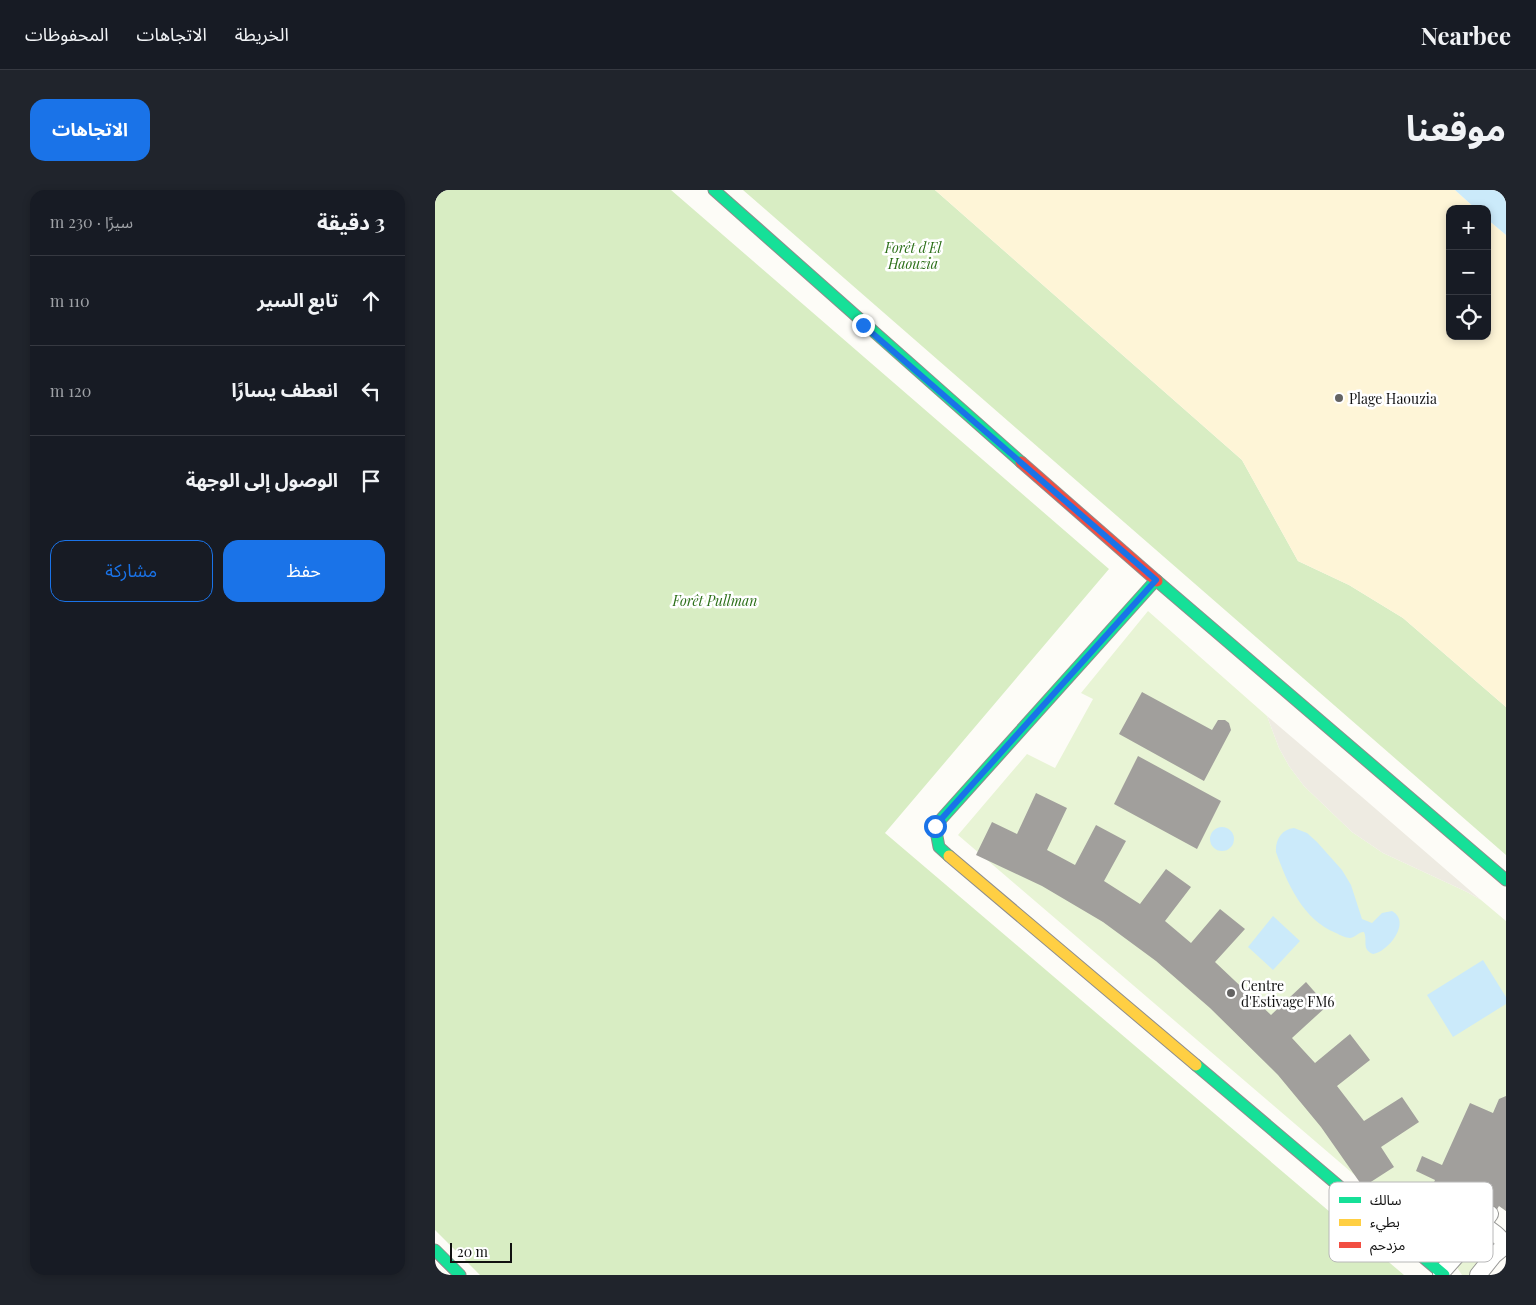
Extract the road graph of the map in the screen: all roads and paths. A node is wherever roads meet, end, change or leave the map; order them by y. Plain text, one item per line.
1 (715, 190) edge
2 (1156, 580) junction
3 (1506, 880) edge
4 (1334, 1182) edge
5 (1493, 1232) edge
6 (1506, 1245) edge
7 (435, 1250) edge
8 (1493, 1256) edge
9 (1429, 1262) edge
10 (1452, 1262) edge
11 (1488, 1262) edge
12 (1443, 1274) edge
13 (460, 1275) edge
14 (1478, 1275) edge

1 - 2 main road
2 - 3 main road
2 - 4 main road
5 - 6 street
6 - 8 street
7 - 13 main road
9 - 12 main road
10 - 12 street
11 - 14 street

